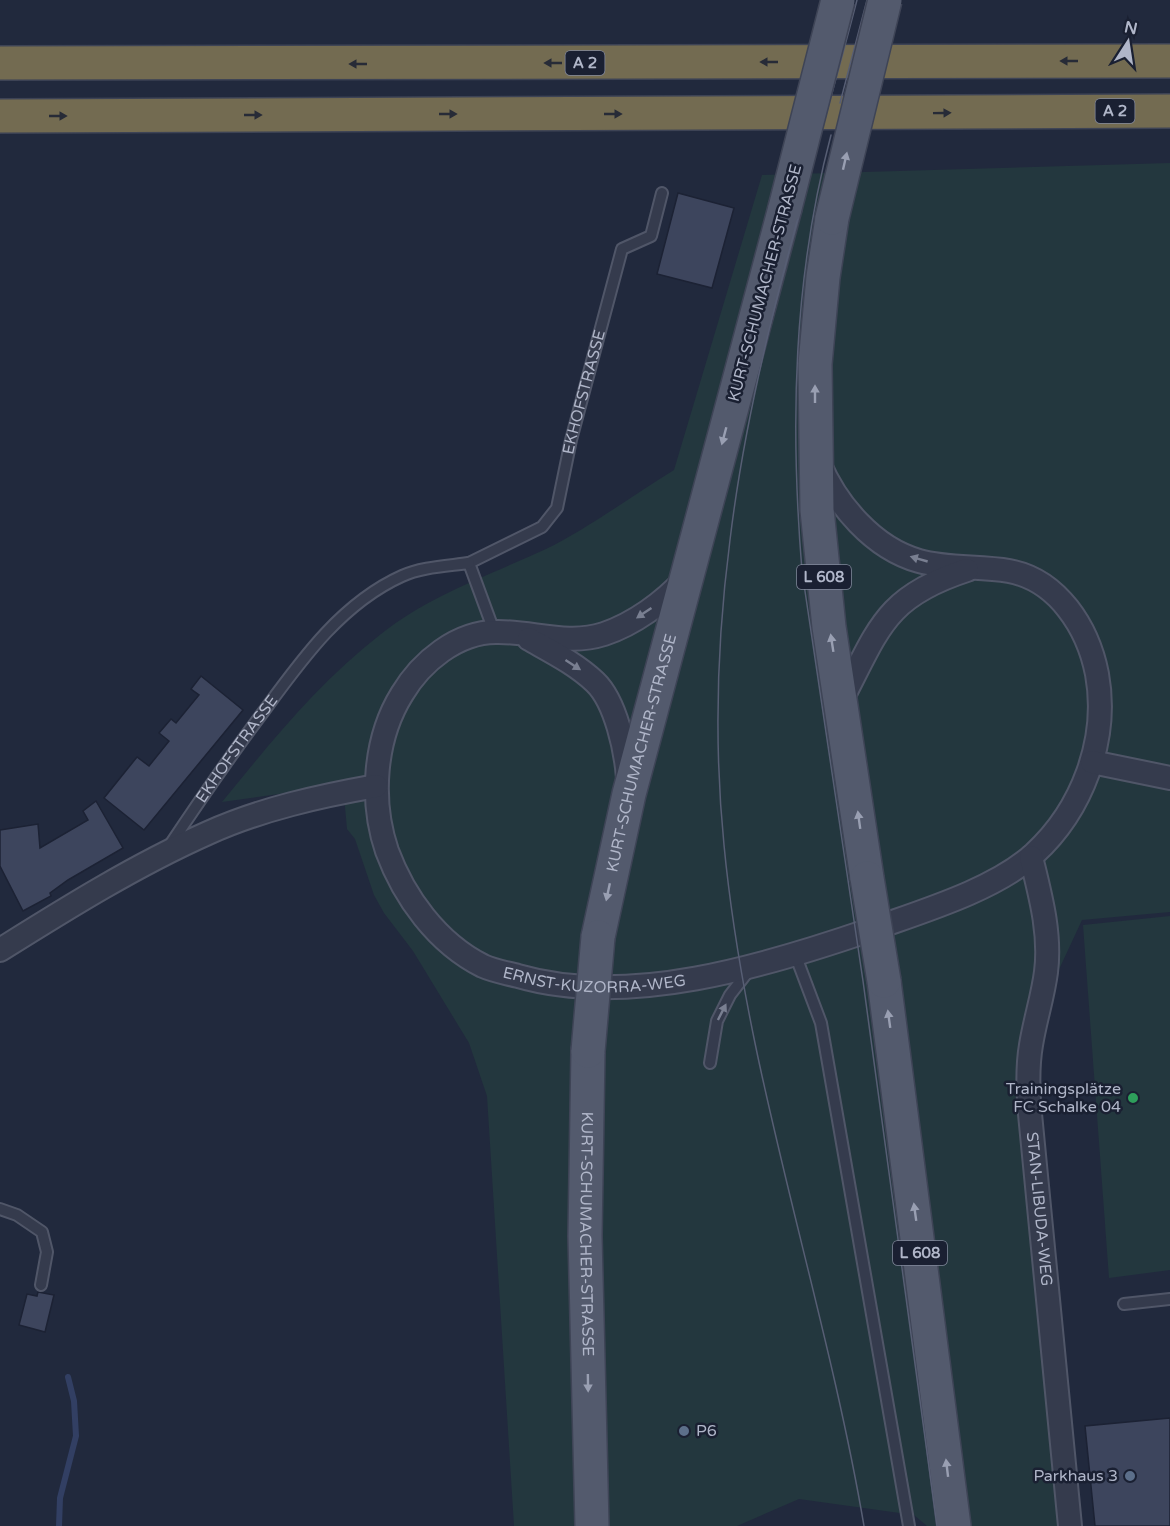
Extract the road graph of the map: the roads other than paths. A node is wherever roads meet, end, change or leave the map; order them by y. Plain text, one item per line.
1 (838, 0) edge
2 (885, 0) edge
3 (1170, 60) edge
4 (0, 63) edge
5 (1170, 111) edge
6 (1060, 112) junction
7 (0, 116) edge
8 (1170, 135) edge
9 (662, 193) dead end
10 (815, 453) junction
11 (469, 563) junction
12 (977, 567) junction
13 (688, 575) junction
14 (494, 632) junction
15 (522, 635) junction
16 (841, 701) junction
17 (1092, 762) junction
18 (1170, 778) edge
19 (376, 786) junction
20 (629, 794) junction
21 (163, 855) junction
22 (1031, 857) junction
23 (0, 950) edge
24 (795, 954) junction
25 (751, 968) junction
26 (711, 1063) dead end
27 (0, 1209) edge
28 (41, 1285) dead end
29 (1170, 1299) edge
30 (1124, 1304) dead end
31 (592, 1526) edge
32 (909, 1526) edge
33 (954, 1526) edge
34 (1070, 1526) edge

1 -> 13 main road, KURT-SCHUMACHER-STRASSE, bridge
10 -> 2 main road, L 608, bridge
3 -> 4 highway, A 2
5 - 6 highway, A 2
7 -> 6 highway, A 2
6 - 8 highway
9 - 11 lane, EKHOFSTRASSE
12 -> 10 street, ERNST-KUZORRA-WEG
16 -> 10 main road, L 608
11 - 14 lane
11 - 21 lane, EKHOFSTRASSE
12 - 16 street, ERNST-KUZORRA-WEG
12 - 17 street, ERNST-KUZORRA-WEG
13 -> 15 street, ERNST-KUZORRA-WEG
13 - 20 main road, KURT-SCHUMACHER-STRASSE
14 - 15 street, ERNST-KUZORRA-WEG
14 - 19 street, ERNST-KUZORRA-WEG
15 -> 20 street, ERNST-KUZORRA-WEG
33 -> 16 main road, L 608, bridge
17 - 18 street
17 - 22 street, ERNST-KUZORRA-WEG
19 - 21 street, EKHOFSTRASSE
19 - 25 street, ERNST-KUZORRA-WEG
20 -> 31 main road, KURT-SCHUMACHER-STRASSE, bridge
21 - 23 street, EKHOFSTRASSE
22 - 24 street, ERNST-KUZORRA-WEG
22 - 34 street, STAN-LIBUDA-WEG
24 - 25 street, ERNST-KUZORRA-WEG
24 - 32 lane
26 -> 25 lane
27 - 28 lane
29 - 30 lane

